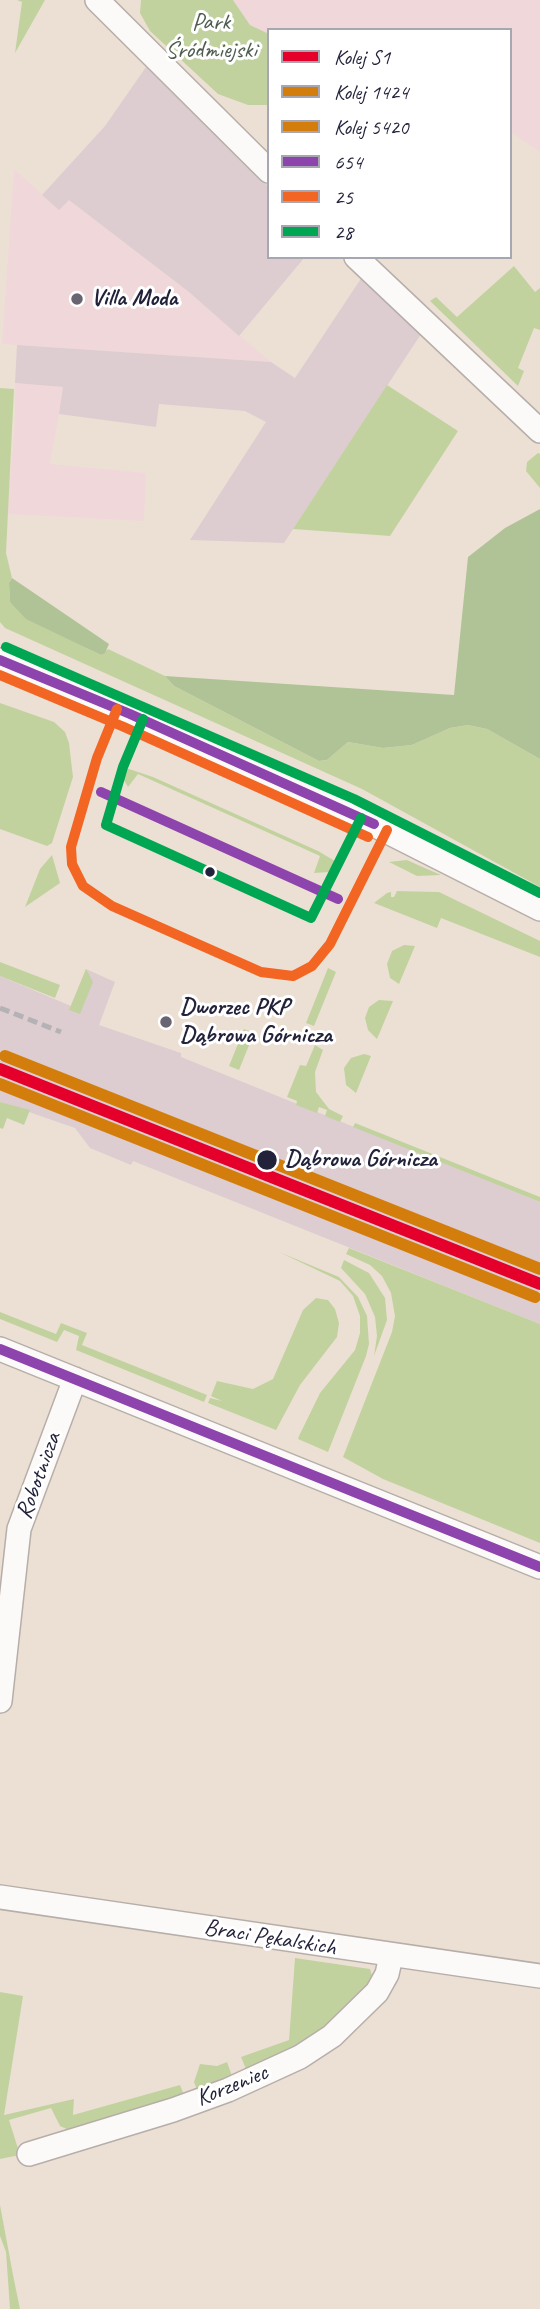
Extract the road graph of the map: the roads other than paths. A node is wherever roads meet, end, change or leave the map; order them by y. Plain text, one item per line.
1 (97, 0) edge
2 (267, 169) edge
3 (358, 259) edge
4 (540, 431) edge
5 (0, 660) edge
6 (540, 909) edge
7 (0, 1349) edge
8 (75, 1379) junction
9 (540, 1567) edge
10 (0, 1701) edge
11 (0, 1897) edge
12 (391, 1956) junction
13 (540, 1976) edge
14 (29, 2154) dead end

1 - 2 street
3 - 4 street
5 - 6 street
7 - 8 street
8 - 9 street
8 - 10 street, Robotnicza
11 - 12 street, Braci Pękalskich
12 - 13 street, Braci Pękalskich
12 - 14 street, Korzeniec

